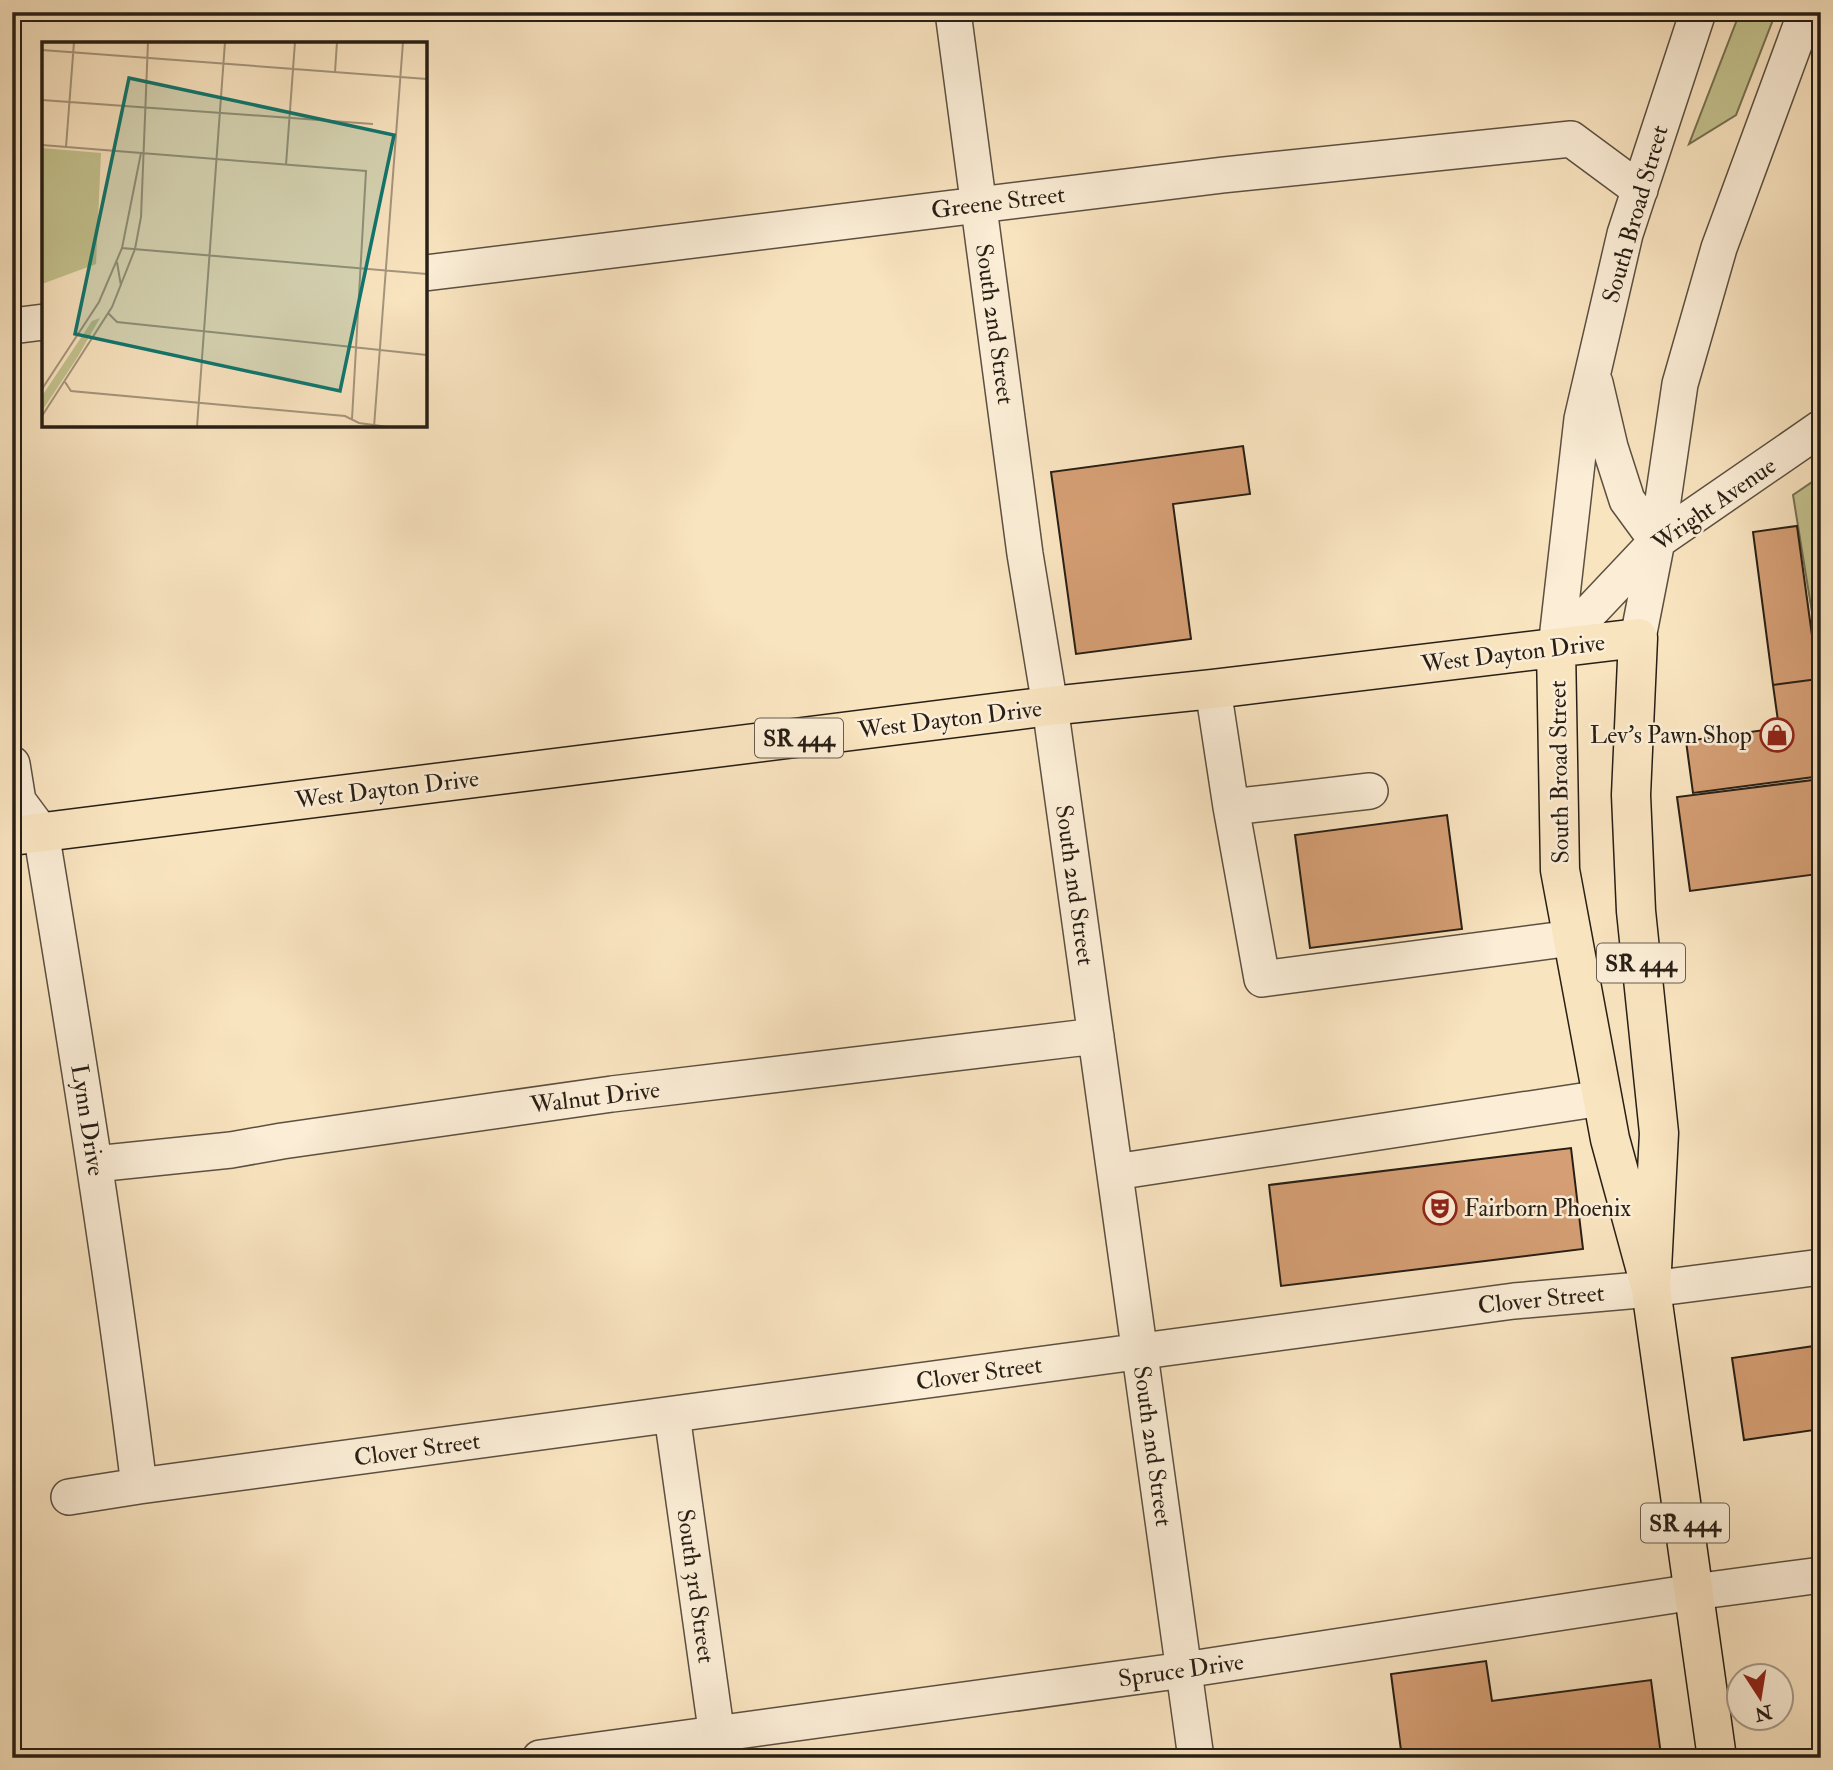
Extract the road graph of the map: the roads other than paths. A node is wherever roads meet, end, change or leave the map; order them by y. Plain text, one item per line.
1 (953, 12) edge
2 (1698, 12) edge
3 (1807, 12) edge
4 (1640, 190) junction
5 (979, 204) junction
6 (427, 273) edge
7 (42, 322) edge
8 (12, 326) edge
9 (1593, 371) junction
10 (1812, 443) edge
11 (1657, 541) junction
12 (1637, 638) junction
13 (1556, 648) junction
14 (1213, 689) junction
15 (1050, 706) junction
16 (12, 764) edge
17 (1370, 791) dead end
18 (1231, 807) junction
19 (27, 834) edge
20 (1572, 938) junction
21 (1096, 1036) junction
22 (1602, 1098) junction
23 (95, 1164) junction
24 (1115, 1172) junction
25 (1821, 1267) edge
26 (1651, 1289) junction
27 (1140, 1351) junction
28 (672, 1415) junction
29 (139, 1486) junction
30 (69, 1497) dead end
31 (1821, 1575) edge
32 (1694, 1592) junction
33 (1184, 1670) junction
34 (718, 1746) edge
35 (540, 1758) edge
36 (1196, 1758) edge
37 (1717, 1758) edge

1 - 5 street, South 2nd Street
2 - 4 street, South Broad Street
3 - 11 street, South Broad Street
4 - 5 street, Greene Street
4 - 9 street, South Broad Street
5 - 6 street, Greene Street
5 - 15 street, South 2nd Street
7 - 8 street
9 - 11 street
9 - 13 street, South Broad Street
10 - 11 street, Wright Avenue
11 - 12 street, South Broad Street
11 - 13 street, Wright Avenue
12 - 13 main road, West Dayton Drive / SR 444
12 - 26 main road, South Broad Street / SR 444
13 - 14 main road, West Dayton Drive / SR 444
13 - 20 main road, South Broad Street / SR 444
14 - 15 main road, West Dayton Drive / SR 444
14 - 18 street
15 - 19 main road, West Dayton Drive / SR 444
15 - 21 street, South 2nd Street
16 - 19 street, Lynn Drive
17 - 18 street
18 - 20 street
19 - 23 street, Lynn Drive
20 - 22 main road, South Broad Street / SR 444
21 - 23 street, Walnut Drive
21 - 24 street, South 2nd Street
22 - 24 street
22 - 26 main road, South Broad Street / SR 444
23 - 29 street, Lynn Drive
24 - 27 street, South 2nd Street
25 - 26 street, Clover Street
26 - 27 street, Clover Street
26 - 32 main road, South Broad Street / SR 444
27 - 28 street, Clover Street
27 - 33 street, South 2nd Street
28 - 29 street, Clover Street
28 - 34 street, South 3rd Street
29 - 30 street, Clover Street
31 - 32 street, Spruce Drive
32 - 33 street, Spruce Drive
32 - 37 main road, South Broad Street / SR 444
33 - 34 street, Spruce Drive
33 - 36 street, South 2nd Street
34 - 35 street, Spruce Drive

